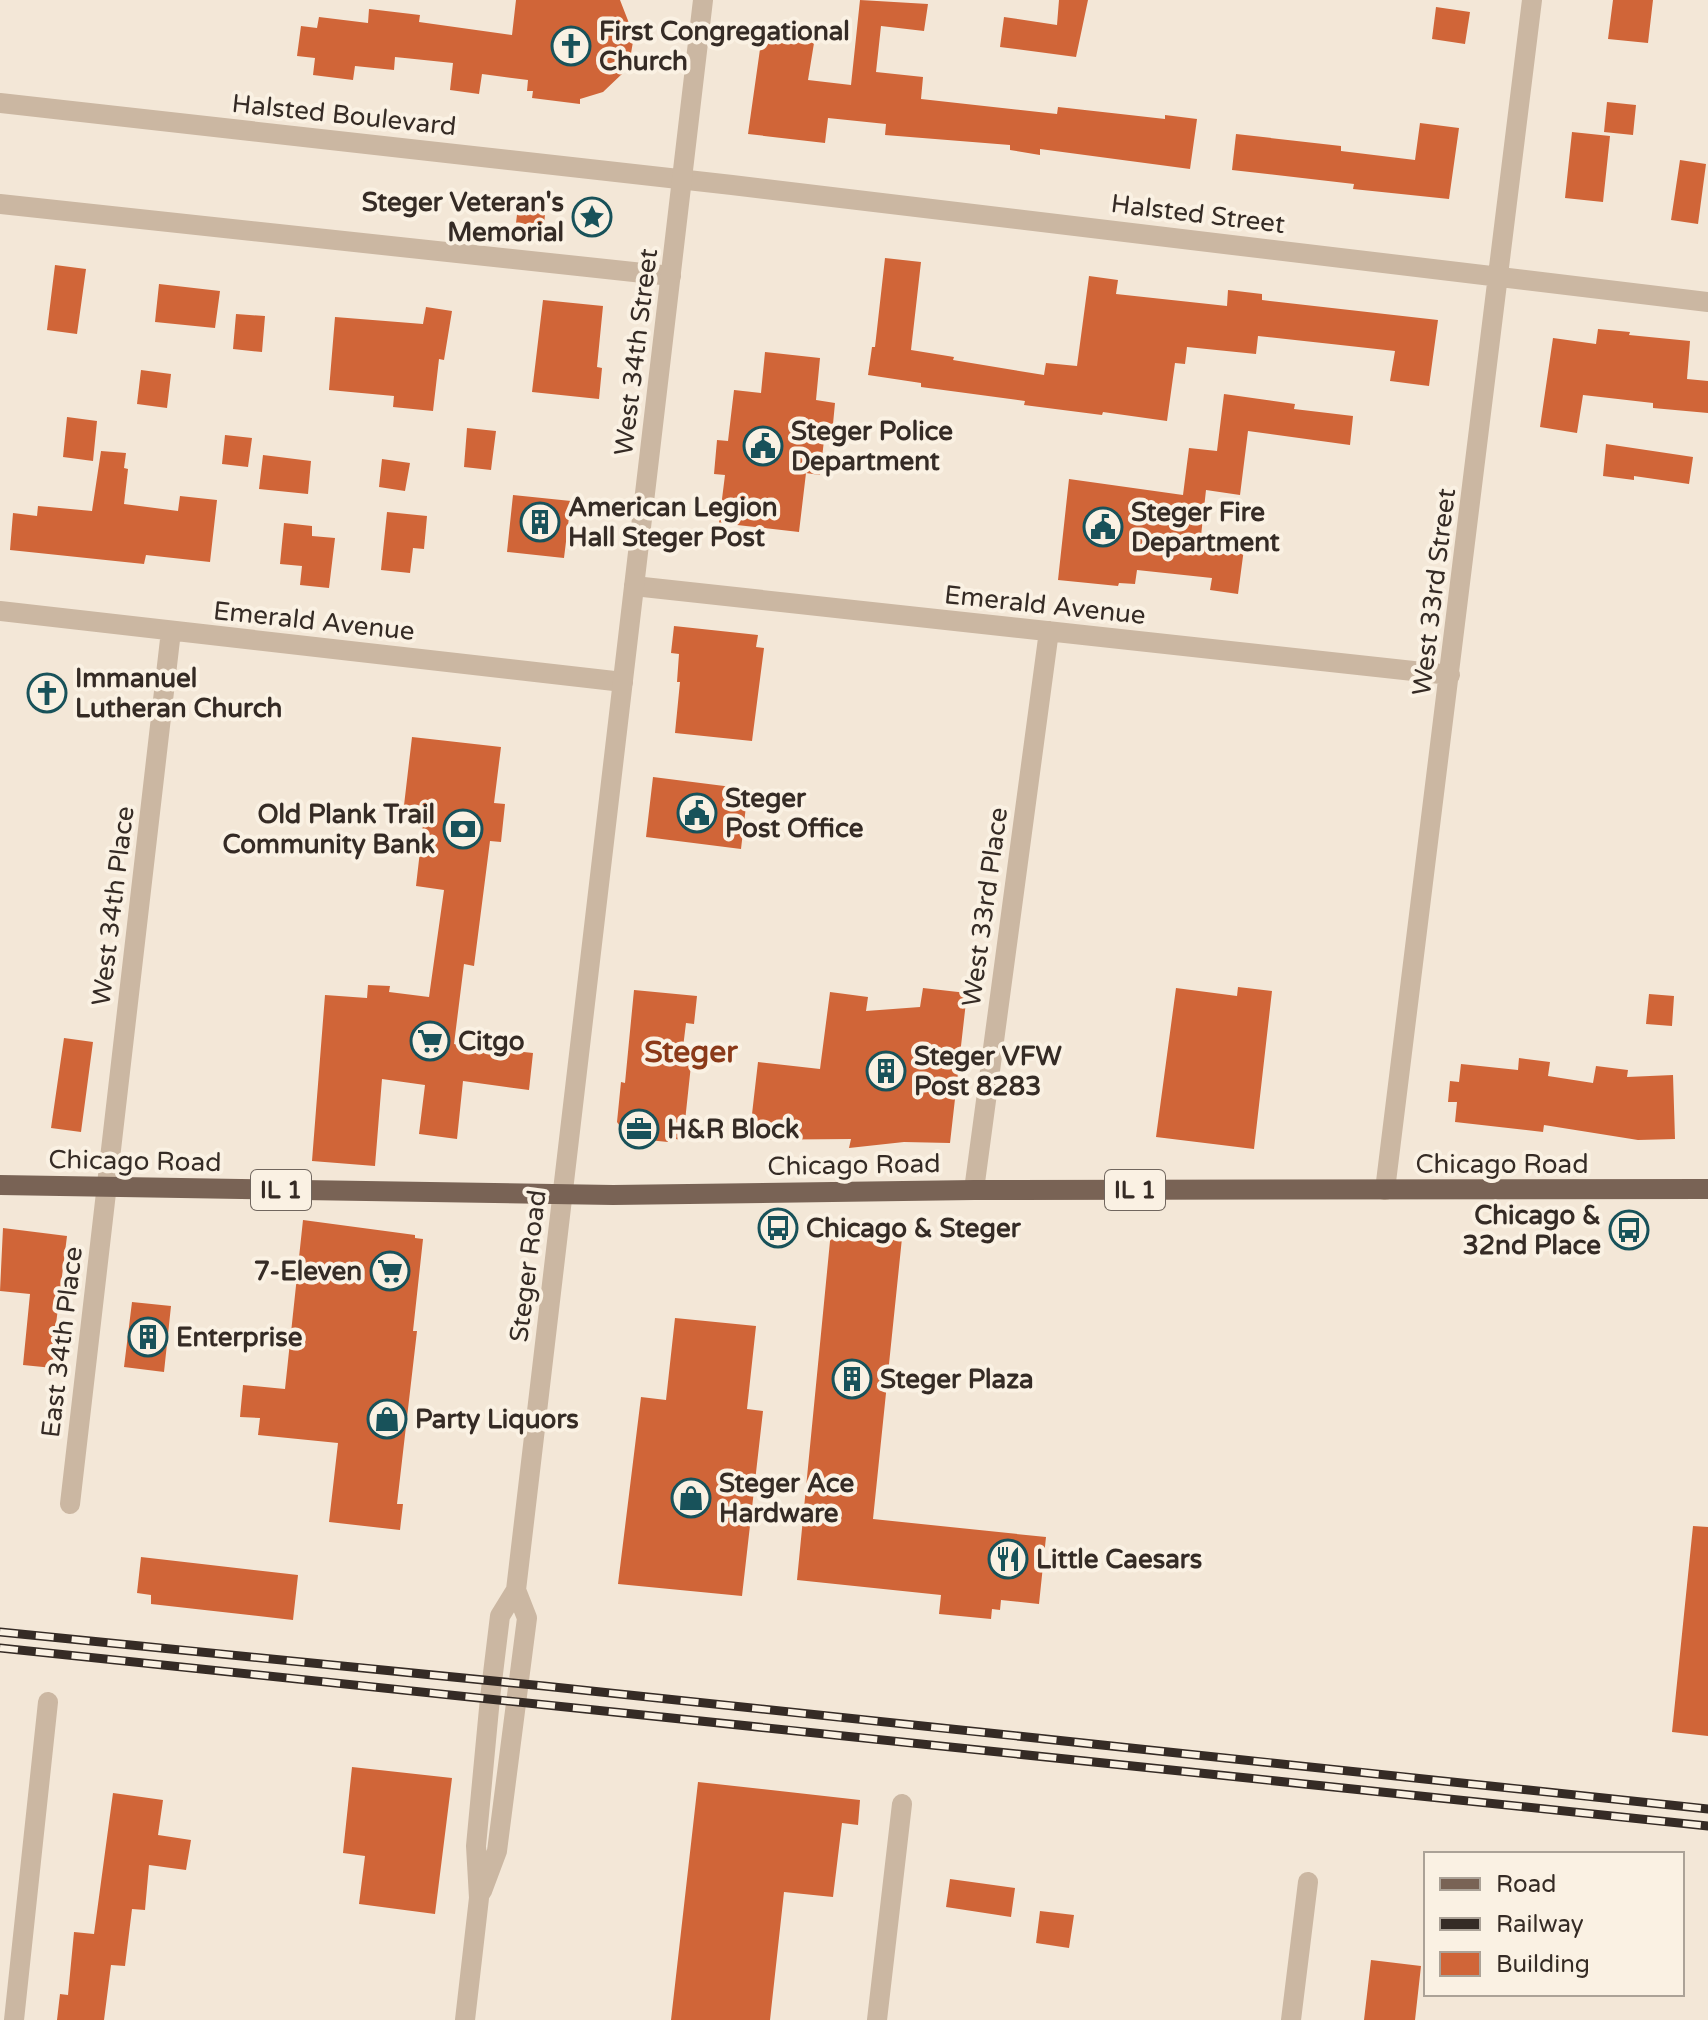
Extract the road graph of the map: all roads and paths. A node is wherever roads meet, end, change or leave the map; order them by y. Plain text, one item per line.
1 (703, 0) edge
2 (1532, 0) edge
3 (0, 103) edge
4 (683, 179) junction
5 (0, 204) edge
6 (671, 276) junction
7 (1498, 277) junction
8 (1708, 302) edge
9 (634, 586) junction
10 (0, 611) edge
11 (171, 631) junction
12 (1049, 631) junction
13 (1450, 675) junction
14 (623, 682) junction
15 (592, 949) joint
16 (0, 1185) edge
17 (107, 1187) junction
18 (1708, 1189) edge
19 (974, 1190) junction
20 (1385, 1190) junction
21 (562, 1195) junction
22 (70, 1504) dead end
23 (48, 1702) dead end
24 (902, 1804) dead end
25 (1308, 1882) dead end
26 (14, 2020) edge
27 (465, 2020) edge
28 (877, 2020) edge
29 (1291, 2020) edge

1 - 4 street, West 34th Street
2 - 7 street, West 33rd Street
3 - 4 street, Halsted Boulevard
4 - 6 street, West 34th Street
4 - 7 street, Halsted Street
5 - 6 street
6 - 9 street, West 34th Street
7 - 8 street, Halsted Street
7 - 13 street, West 33rd Street
9 - 12 street, Emerald Avenue
9 - 14 street, West 34th Street
10 - 11 street, Emerald Avenue
11 - 14 street, Emerald Avenue
11 - 17 street, West 34th Place
12 - 13 street, Emerald Avenue
12 - 19 street, West 33rd Place
13 - 20 street, West 33rd Street
14 - 15 street, West 34th Street
15 - 21 street, Steger Road
16 - 17 main road, Chicago Road / IL 1
17 - 21 main road, Chicago Road / IL 1
17 - 22 street, East 34th Place
18 - 20 main road, Chicago Road / IL 1
19 - 20 main road, Chicago Road / IL 1
19 - 21 main road, Chicago Road / IL 1
21 - 27 street, Steger Road
23 - 26 street
24 - 28 street
25 - 29 street

